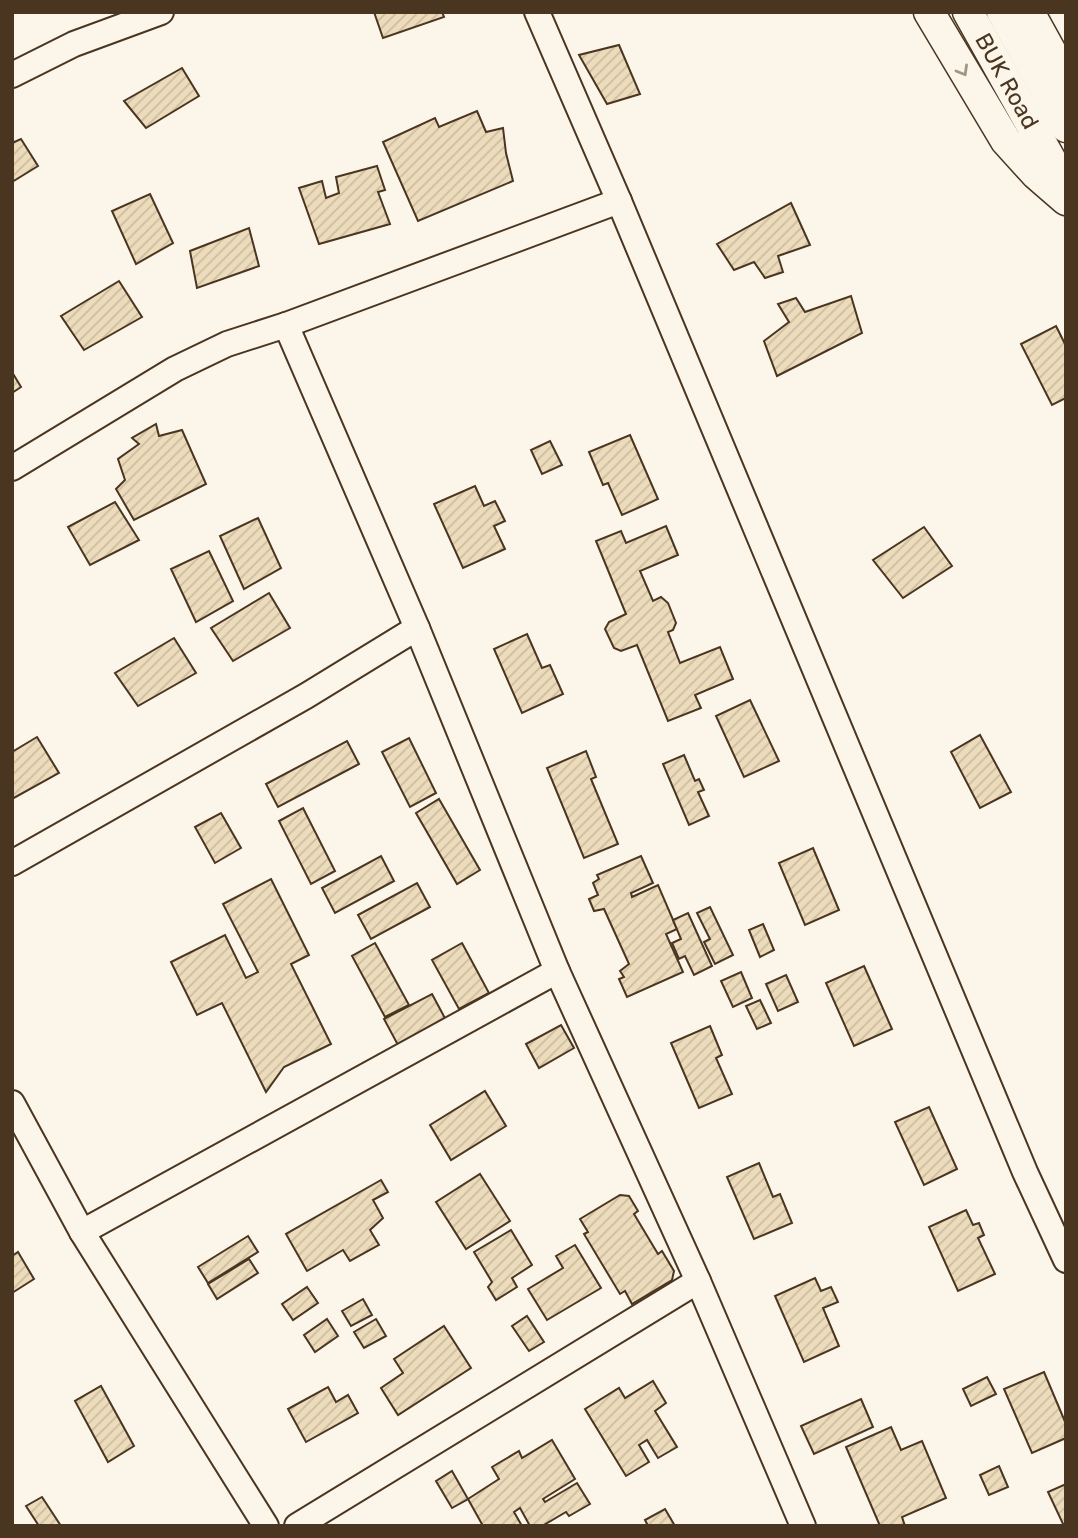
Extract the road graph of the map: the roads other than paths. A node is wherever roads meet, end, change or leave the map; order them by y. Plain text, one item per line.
1 (161, 12) edge
2 (537, 12) edge
3 (929, 12) edge
4 (968, 12) edge
5 (1002, 12) edge
6 (1029, 12) edge
7 (12, 75) edge
8 (1066, 83) edge
9 (1066, 127) edge
10 (1066, 187) edge
11 (1066, 200) edge
12 (618, 201) junction
13 (286, 325) junction
14 (12, 467) edge
15 (417, 628) junction
16 (12, 863) edge
17 (557, 971) junction
18 (12, 1103) edge
19 (82, 1232) junction
20 (1066, 1259) edge
21 (698, 1281) junction
22 (266, 1526) edge
23 (297, 1526) edge
24 (803, 1526) edge

1 - 7 street
2 - 12 street
3 -> 11 main road
4 - 10 main road, BUK Road
5 - 9 main road, BUK Road
6 - 8 main road
12 - 13 street
12 - 20 street
13 - 14 street
13 - 15 street
15 - 16 street
15 - 17 street
17 - 19 street
17 - 21 street
18 - 19 street
19 - 22 street
21 - 23 street
21 - 24 street

